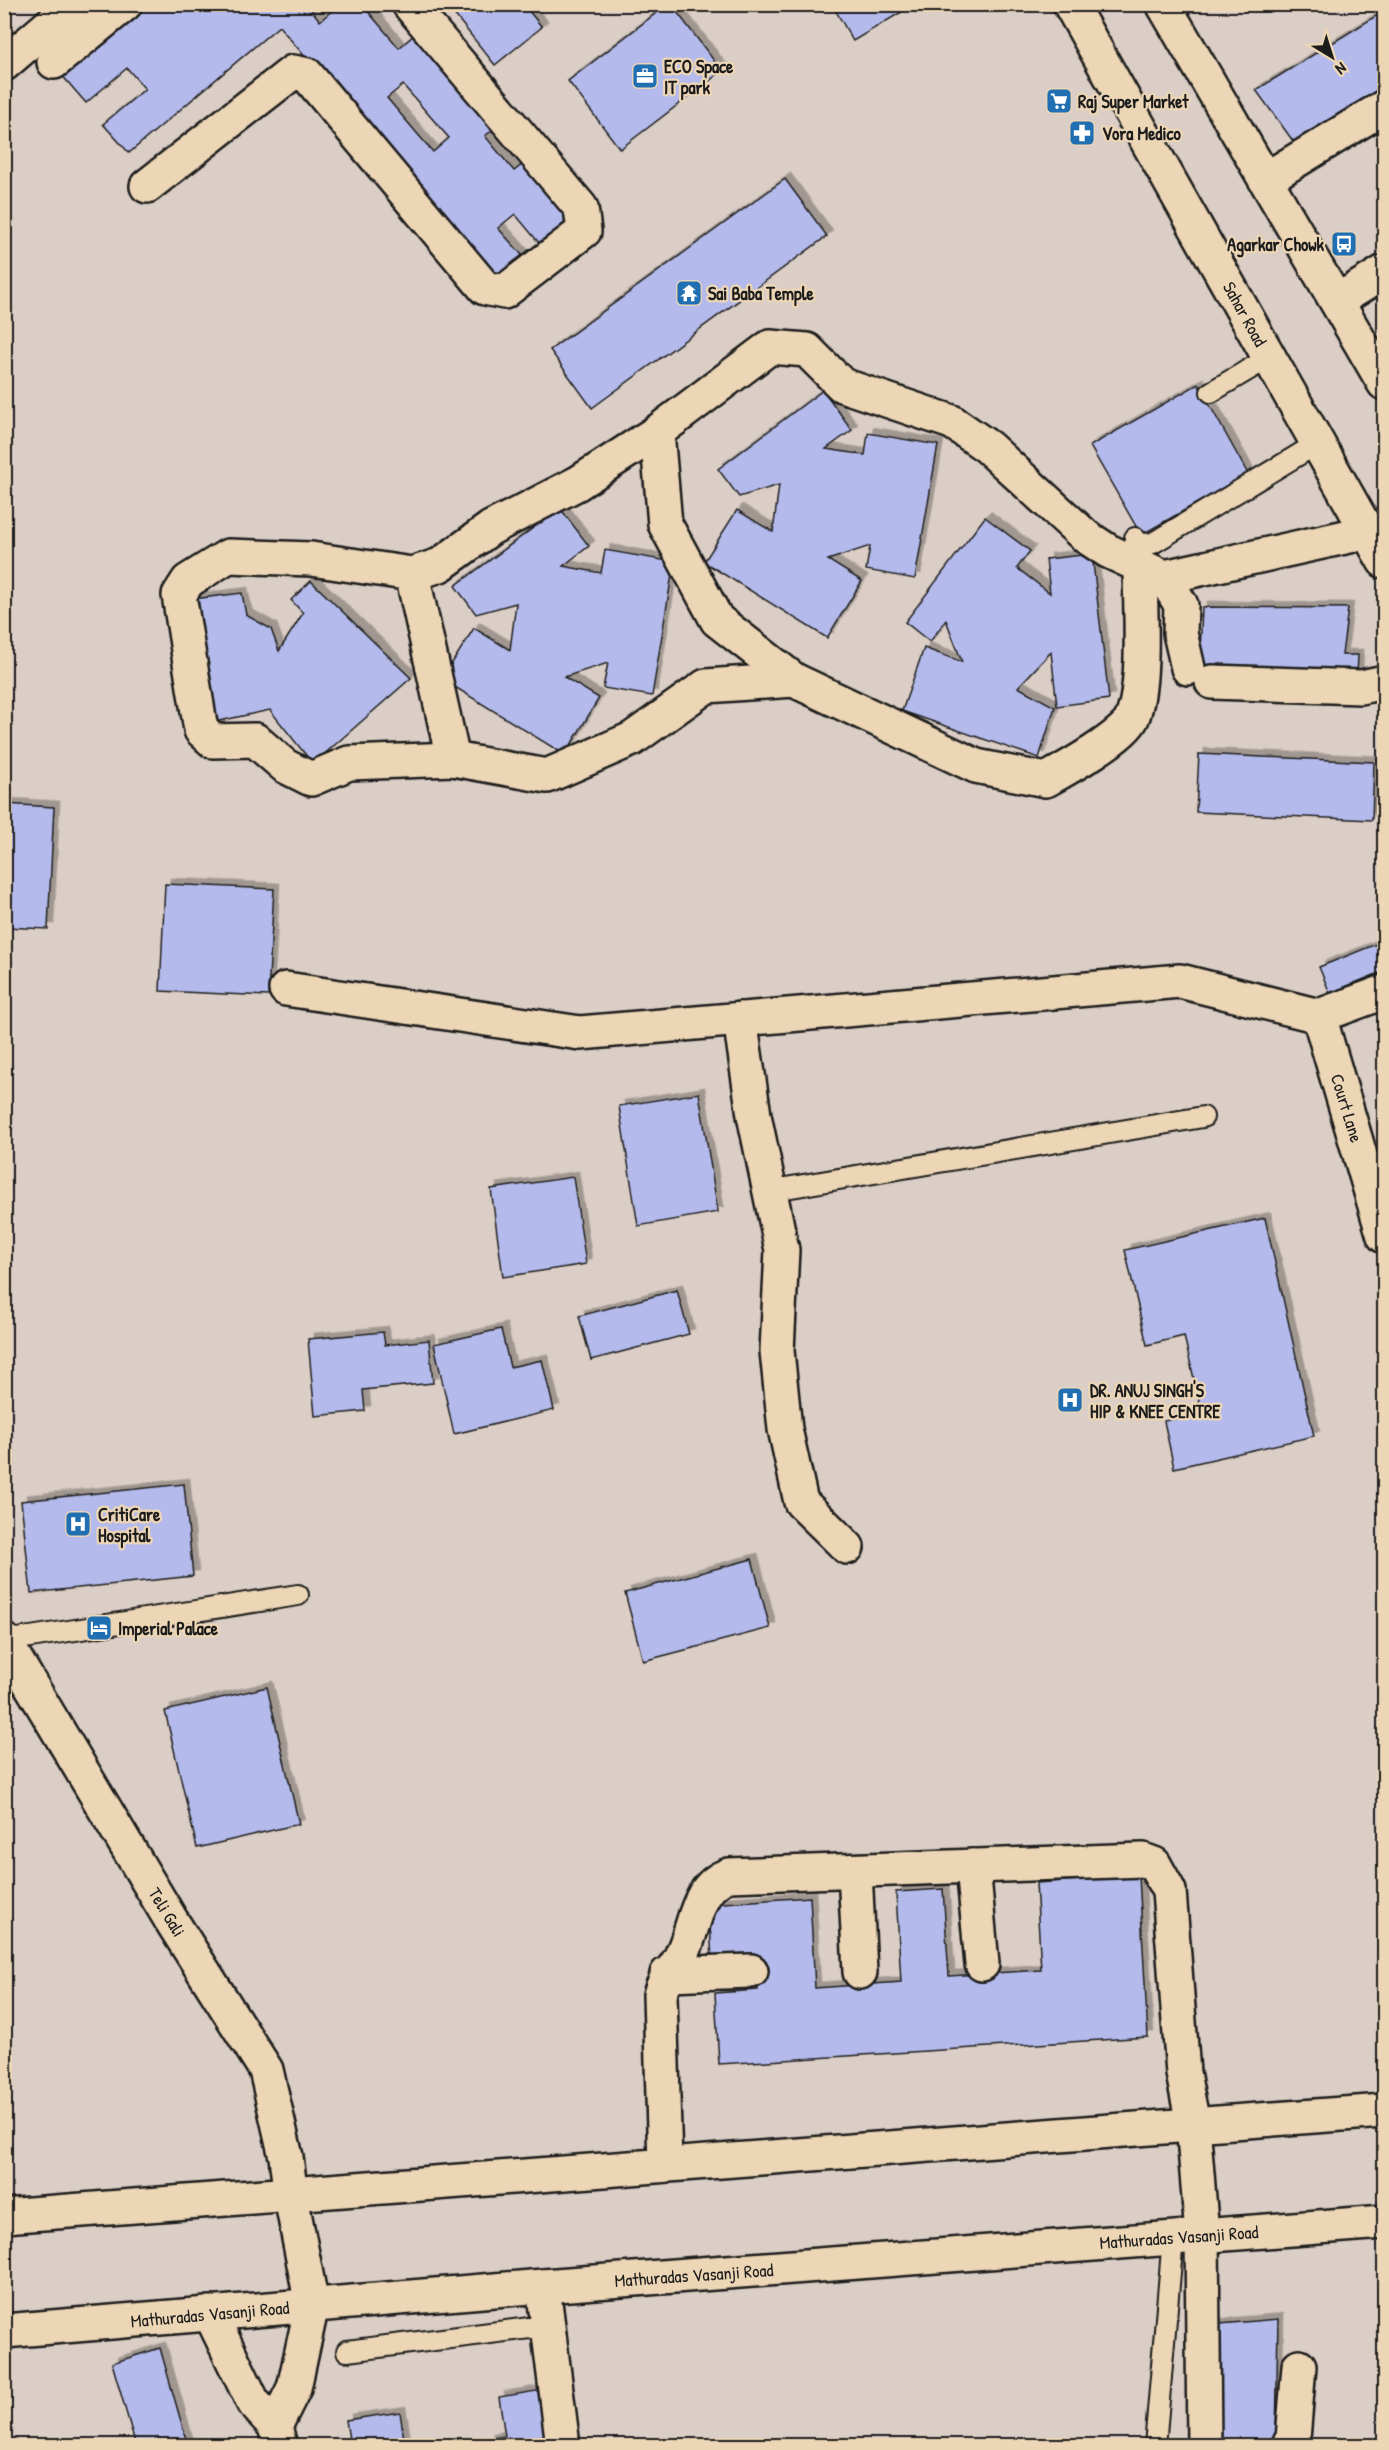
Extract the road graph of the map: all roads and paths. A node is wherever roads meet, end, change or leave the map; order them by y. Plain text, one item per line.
1 (74, 4) edge
2 (124, 4) edge
3 (409, 4) edge
4 (1070, 4) edge
5 (1164, 4) edge
6 (6, 59) edge
7 (54, 62) dead end
8 (1384, 107) edge
9 (1266, 179) junction
10 (147, 186) dead end
11 (1384, 272) edge
12 (1337, 301) junction
13 (1270, 357) junction
14 (1384, 383) edge
15 (1211, 392) dead end
16 (657, 432) junction
17 (1318, 443) junction
18 (1368, 532) junction
19 (1146, 560) junction
20 (1384, 561) edge
21 (412, 574) junction
22 (794, 680) junction
23 (1384, 682) edge
24 (453, 759) junction
25 (286, 989) dead end
26 (1384, 992) edge
27 (1318, 1016) junction
28 (740, 1019) junction
29 (1203, 1117) dead end
30 (768, 1191) junction
31 (1384, 1236) edge
32 (847, 1547) dead end
33 (297, 1595) dead end
34 (5, 1640) edge
35 (974, 1866) junction
36 (855, 1871) junction
37 (982, 1964) dead end
38 (752, 1971) dead end
39 (860, 1972) dead end
40 (667, 1974) junction
41 (1384, 2110) edge
42 (1193, 2124) junction
43 (665, 2164) junction
44 (291, 2197) junction
45 (4, 2216) edge
46 (1384, 2222) edge
47 (1188, 2236) junction
48 (543, 2286) junction
49 (312, 2305) junction
50 (210, 2313) junction
51 (546, 2326) junction
52 (4, 2331) edge
53 (347, 2350) dead end
54 (1299, 2366) dead end
55 (278, 2436) edge
56 (563, 2445) edge
57 (1155, 2445) edge
58 (1204, 2445) edge
59 (1288, 2445) edge

1 - 6 street
2 - 7 street
3 - 10 street
4 - 13 street, Sahar Road
5 - 9 street
8 - 9 street
9 - 12 street
11 - 12 street
12 - 14 street
13 - 15 lane
13 - 17 street, Sahar Road
16 - 19 street
16 - 21 street
16 - 22 street
17 - 18 street, Sahar Road
17 - 19 lane
18 - 19 street
18 - 20 street, Sahar Road
19 - 22 street
19 - 23 street
21 - 24 street
21 - 24 street
22 - 24 street
25 - 28 street
26 - 27 street
27 - 28 street
27 - 31 street, Court Lane
28 - 30 street
29 - 30 lane
30 - 32 street
33 - 34 lane
34 - 44 street, Teli Gali
35 - 36 street
35 - 37 street
35 - 42 street
36 - 39 street
36 - 40 street
38 - 40 street
40 - 43 street
41 - 42 street
42 - 43 street
42 - 47 street
43 - 44 street
44 - 45 street
44 - 49 street, Teli Gali
46 - 47 street, Mathuradas Vasanji Road
47 - 48 street, Mathuradas Vasanji Road
47 - 57 lane
47 - 58 street
48 - 49 street, Mathuradas Vasanji Road
48 - 51 street
49 - 50 street, Mathuradas Vasanji Road
49 - 55 street
50 - 52 street, Mathuradas Vasanji Road
50 - 55 street
51 - 53 lane
51 - 56 street
54 - 59 street

